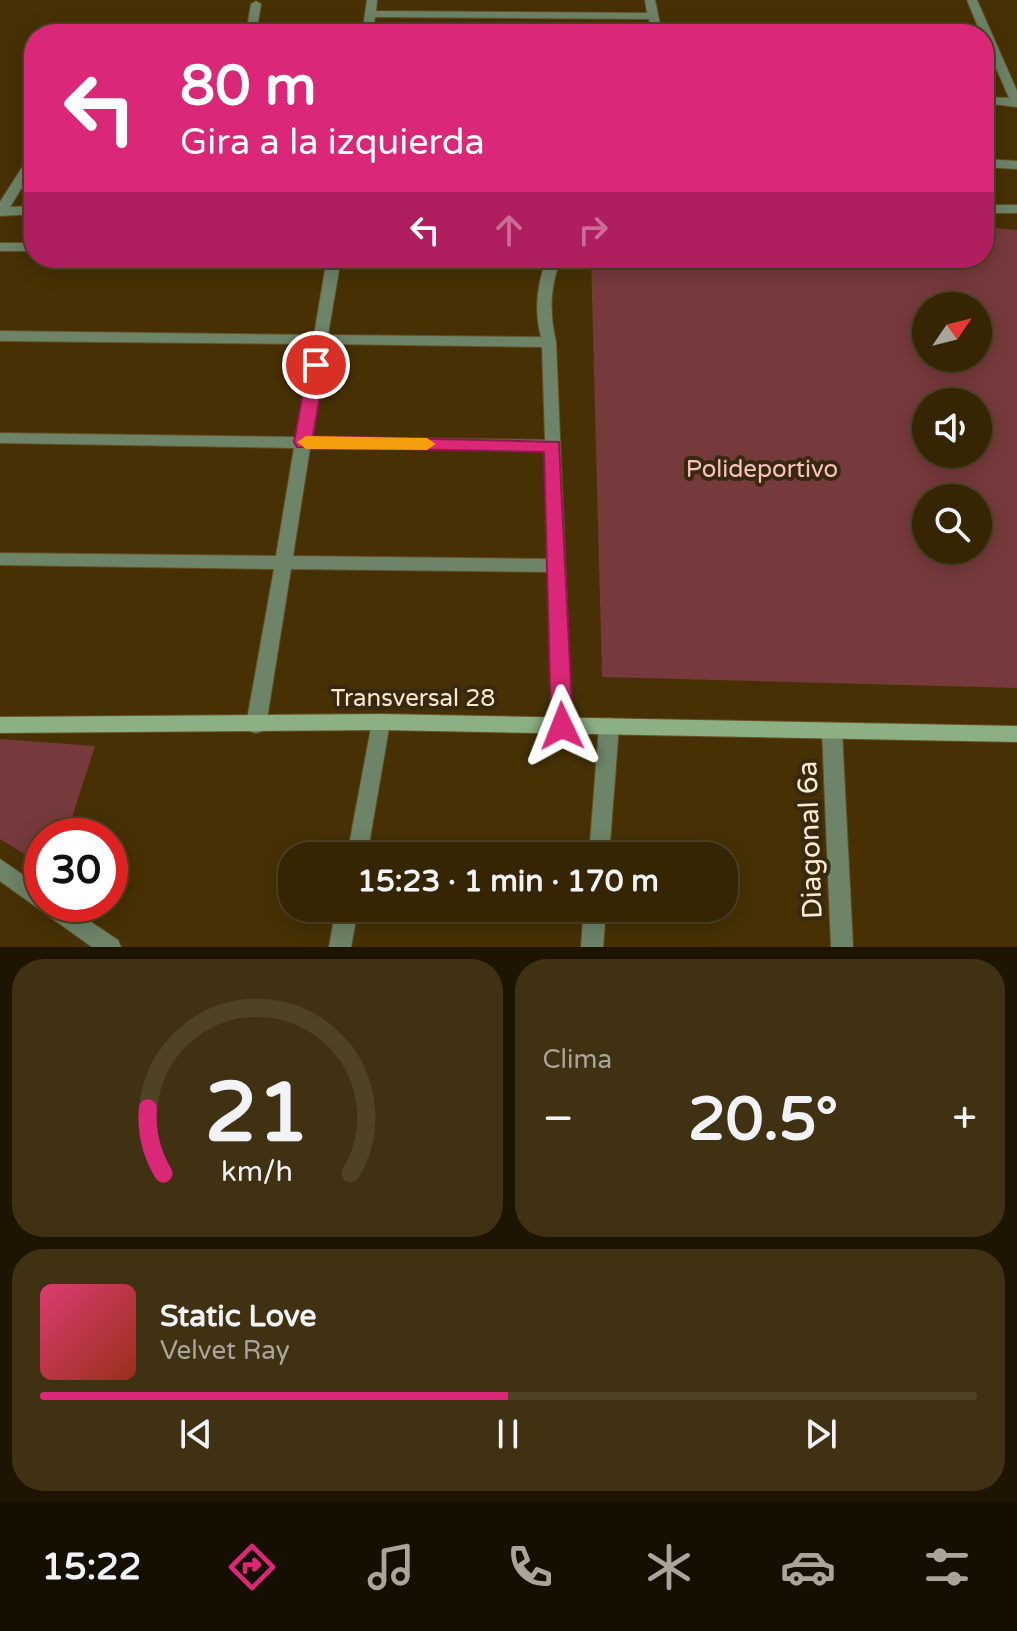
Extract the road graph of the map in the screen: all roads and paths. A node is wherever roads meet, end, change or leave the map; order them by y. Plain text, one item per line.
1 (372, 0) edge
2 (650, 0) edge
3 (972, 0) edge
4 (256, 4) dead end
5 (370, 14) junction
6 (653, 16) junction
7 (253, 24) edge
8 (368, 24) edge
9 (655, 24) edge
10 (980, 24) edge
11 (994, 59) edge
12 (994, 101) edge
13 (1017, 103) edge
14 (994, 164) edge
15 (1017, 165) edge
16 (24, 174) edge
17 (994, 209) edge
18 (1017, 209) edge
19 (24, 211) edge
20 (0, 212) edge
21 (0, 247) edge
22 (24, 247) edge
23 (332, 268) edge
24 (550, 268) edge
25 (0, 336) edge
26 (320, 340) junction
27 (549, 342) junction
28 (0, 438) edge
29 (303, 442) junction
30 (552, 446) junction
31 (0, 559) edge
32 (283, 562) junction
33 (557, 566) junction
34 (381, 722) junction
35 (0, 725) edge
36 (256, 725) junction
37 (562, 726) junction
38 (609, 726) junction
39 (832, 731) junction
40 (1017, 734) edge
41 (360, 842) edge
42 (600, 842) edge
43 (0, 869) edge
44 (24, 887) edge
45 (72, 922) edge
46 (344, 922) edge
47 (594, 922) edge
48 (109, 947) edge
49 (340, 947) edge
50 (592, 947) edge
51 (842, 947) edge

1 - 5 street
2 - 6 street
3 - 10 street
4 - 7 street
5 - 6 street
5 - 8 street
6 - 9 street
11 - 13 street
12 - 13 street
14 - 15 street
16 - 20 street
17 - 18 street
19 - 20 street
21 - 22 street
23 - 26 street
24 - 27 street
25 - 26 street
26 - 27 street
26 - 29 street
27 - 30 street
28 - 29 street
29 - 30 street
29 - 32 street
30 - 33 street
31 - 32 street
32 - 33 street
32 - 36 street
33 - 37 street
34 - 36 main road, Transversal 28
34 - 37 main road, Transversal 28
34 - 41 street
35 - 36 main road, Transversal 28
37 - 38 main road, Transversal 28
38 - 39 main road, Transversal 28
38 - 42 street
39 - 40 main road, Transversal 28
39 - 51 street, Diagonal 6a
43 - 44 street
45 - 48 street
46 - 49 street
47 - 50 street

